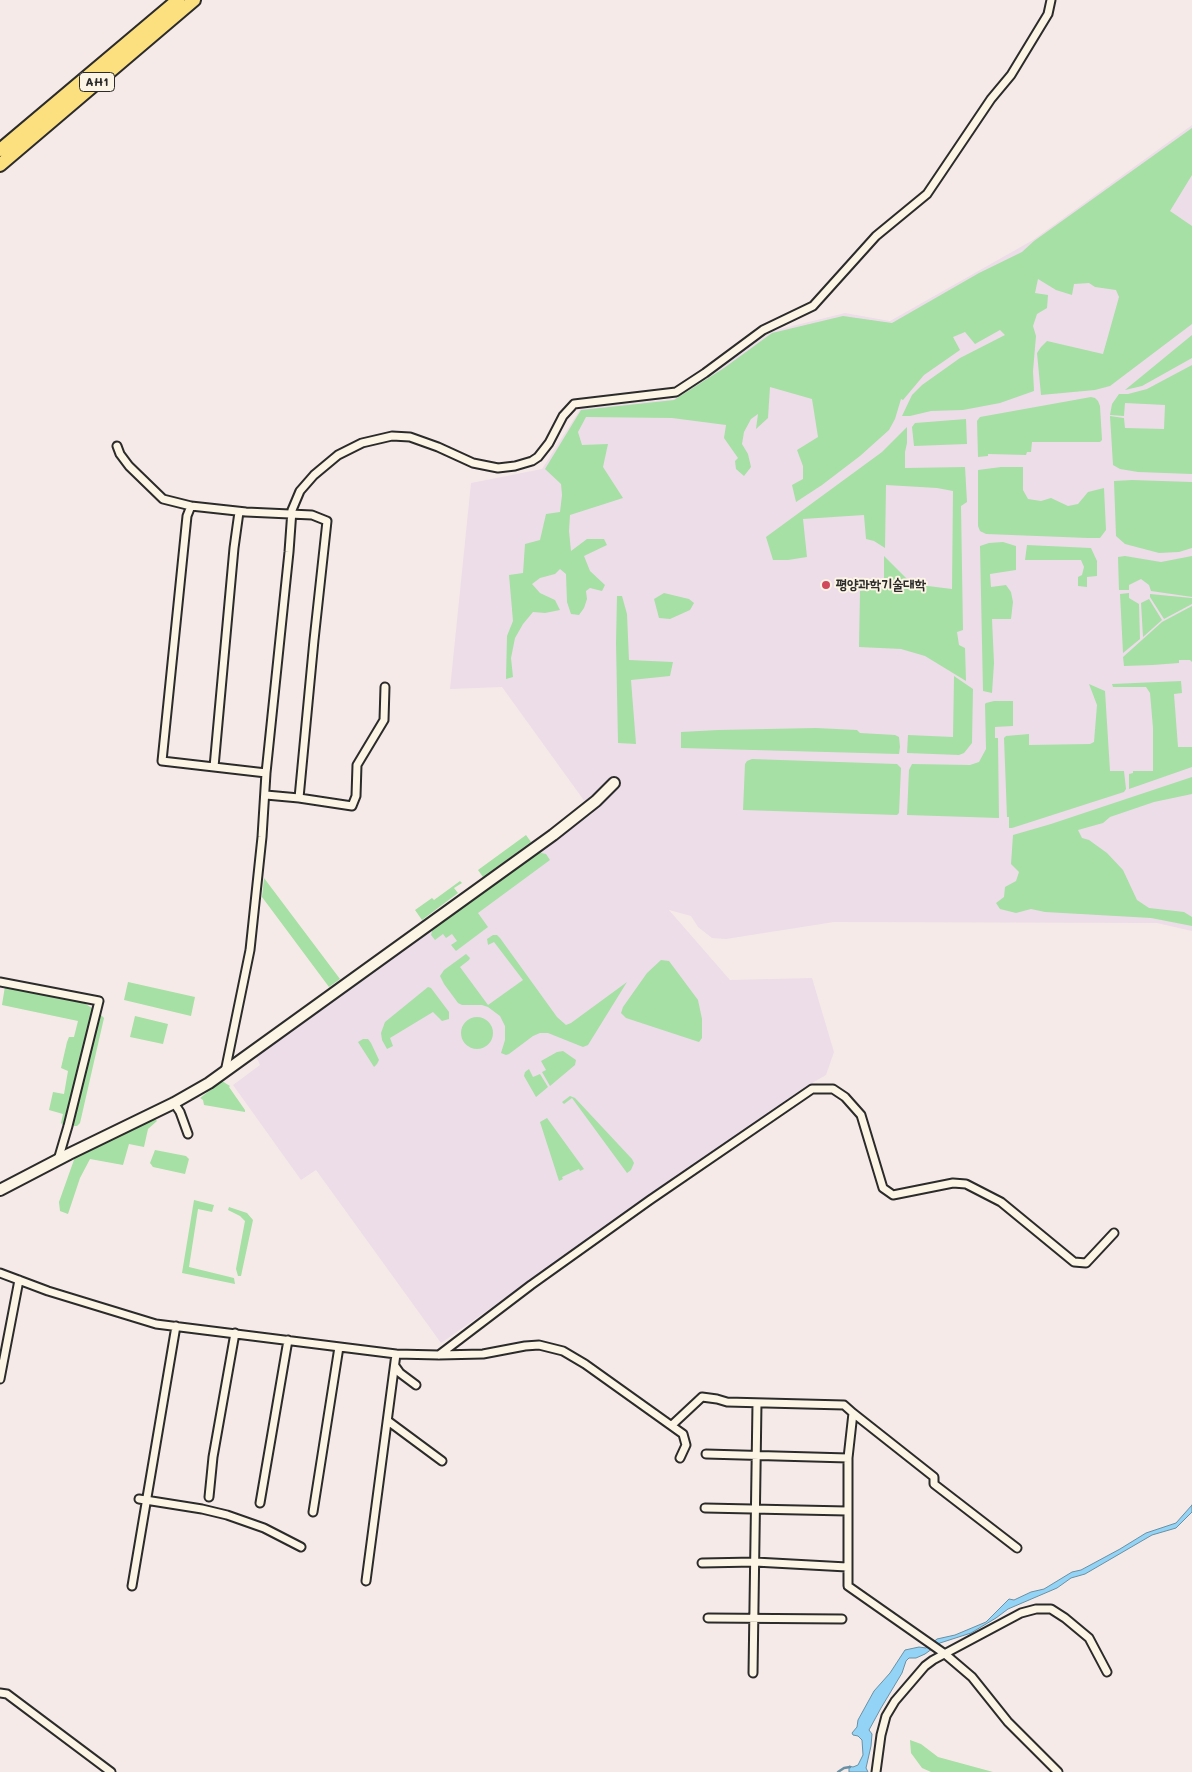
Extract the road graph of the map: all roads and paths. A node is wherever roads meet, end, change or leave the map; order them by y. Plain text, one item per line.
1 (178, 0) edge
2 (194, 0) edge
3 (1051, 0) edge
4 (0, 150) edge
5 (0, 165) edge
6 (118, 446) dead end
7 (191, 506) junction
8 (239, 512) junction
9 (292, 514) junction
10 (385, 687) dead end
11 (214, 767) junction
12 (266, 773) junction
13 (614, 783) dead end
14 (266, 795) junction
15 (298, 798) junction
16 (0, 982) edge
17 (225, 1072) junction
18 (174, 1103) junction
19 (188, 1134) dead end
20 (58, 1160) junction
21 (0, 1190) edge
22 (1114, 1233) dead end
23 (0, 1273) edge
24 (19, 1280) junction
25 (176, 1326) junction
26 (236, 1334) junction
27 (288, 1340) junction
28 (339, 1347) junction
29 (396, 1354) junction
30 (439, 1355) junction
31 (395, 1366) junction
32 (0, 1379) edge
33 (416, 1385) dead end
34 (757, 1403) junction
35 (853, 1413) junction
36 (388, 1421) junction
37 (672, 1425) junction
38 (706, 1454) dead end
39 (757, 1456) junction
40 (680, 1458) dead end
41 (848, 1458) junction
42 (442, 1461) dead end
43 (209, 1497) dead end
44 (139, 1499) dead end
45 (147, 1500) junction
46 (260, 1504) dead end
47 (706, 1508) dead end
48 (755, 1510) junction
49 (847, 1511) junction
50 (313, 1512) dead end
51 (301, 1547) dead end
52 (1017, 1548) dead end
53 (755, 1562) junction
54 (702, 1563) dead end
55 (847, 1567) junction
56 (366, 1581) dead end
57 (132, 1586) dead end
58 (755, 1617) junction
59 (708, 1618) dead end
60 (842, 1619) dead end
61 (945, 1654) junction
62 (753, 1672) dead end
63 (1107, 1672) dead end
64 (0, 1692) edge
65 (111, 1772) edge
66 (876, 1772) edge
67 (1058, 1772) edge

1 - 4 highway, AH1
2 - 5 highway, AH1
3 - 9 street
6 - 7 street
7 - 8 street
7 - 11 street
8 - 9 street
8 - 11 street
9 - 12 street
9 - 15 street
10 - 15 street
11 - 12 street
12 - 14 street
13 - 17 street
14 - 15 street
14 - 17 street
16 - 20 street
17 - 18 street
18 - 19 street
18 - 20 street
20 - 21 street
22 - 30 street
23 - 24 street
24 - 25 street
24 - 32 street
25 - 26 street
25 - 45 street
26 - 27 street
26 - 43 street
27 - 28 street
27 - 46 street
28 - 29 street
28 - 50 street
29 - 30 street
29 - 31 street
30 - 37 street
31 - 33 street
31 - 36 street
34 - 35 street
34 - 37 street
34 - 39 street
35 - 41 street
35 - 52 street
36 - 42 street
36 - 56 street
37 - 40 street
38 - 39 street
39 - 41 street
39 - 48 street
41 - 49 street
44 - 45 street
45 - 51 street
45 - 57 street
47 - 48 street
48 - 49 street
48 - 53 street
49 - 55 street
53 - 54 street
53 - 55 street
53 - 58 street
55 - 61 street
58 - 59 street
58 - 60 street
58 - 62 street
61 - 63 street
61 - 66 street
61 - 67 street
64 - 65 street

